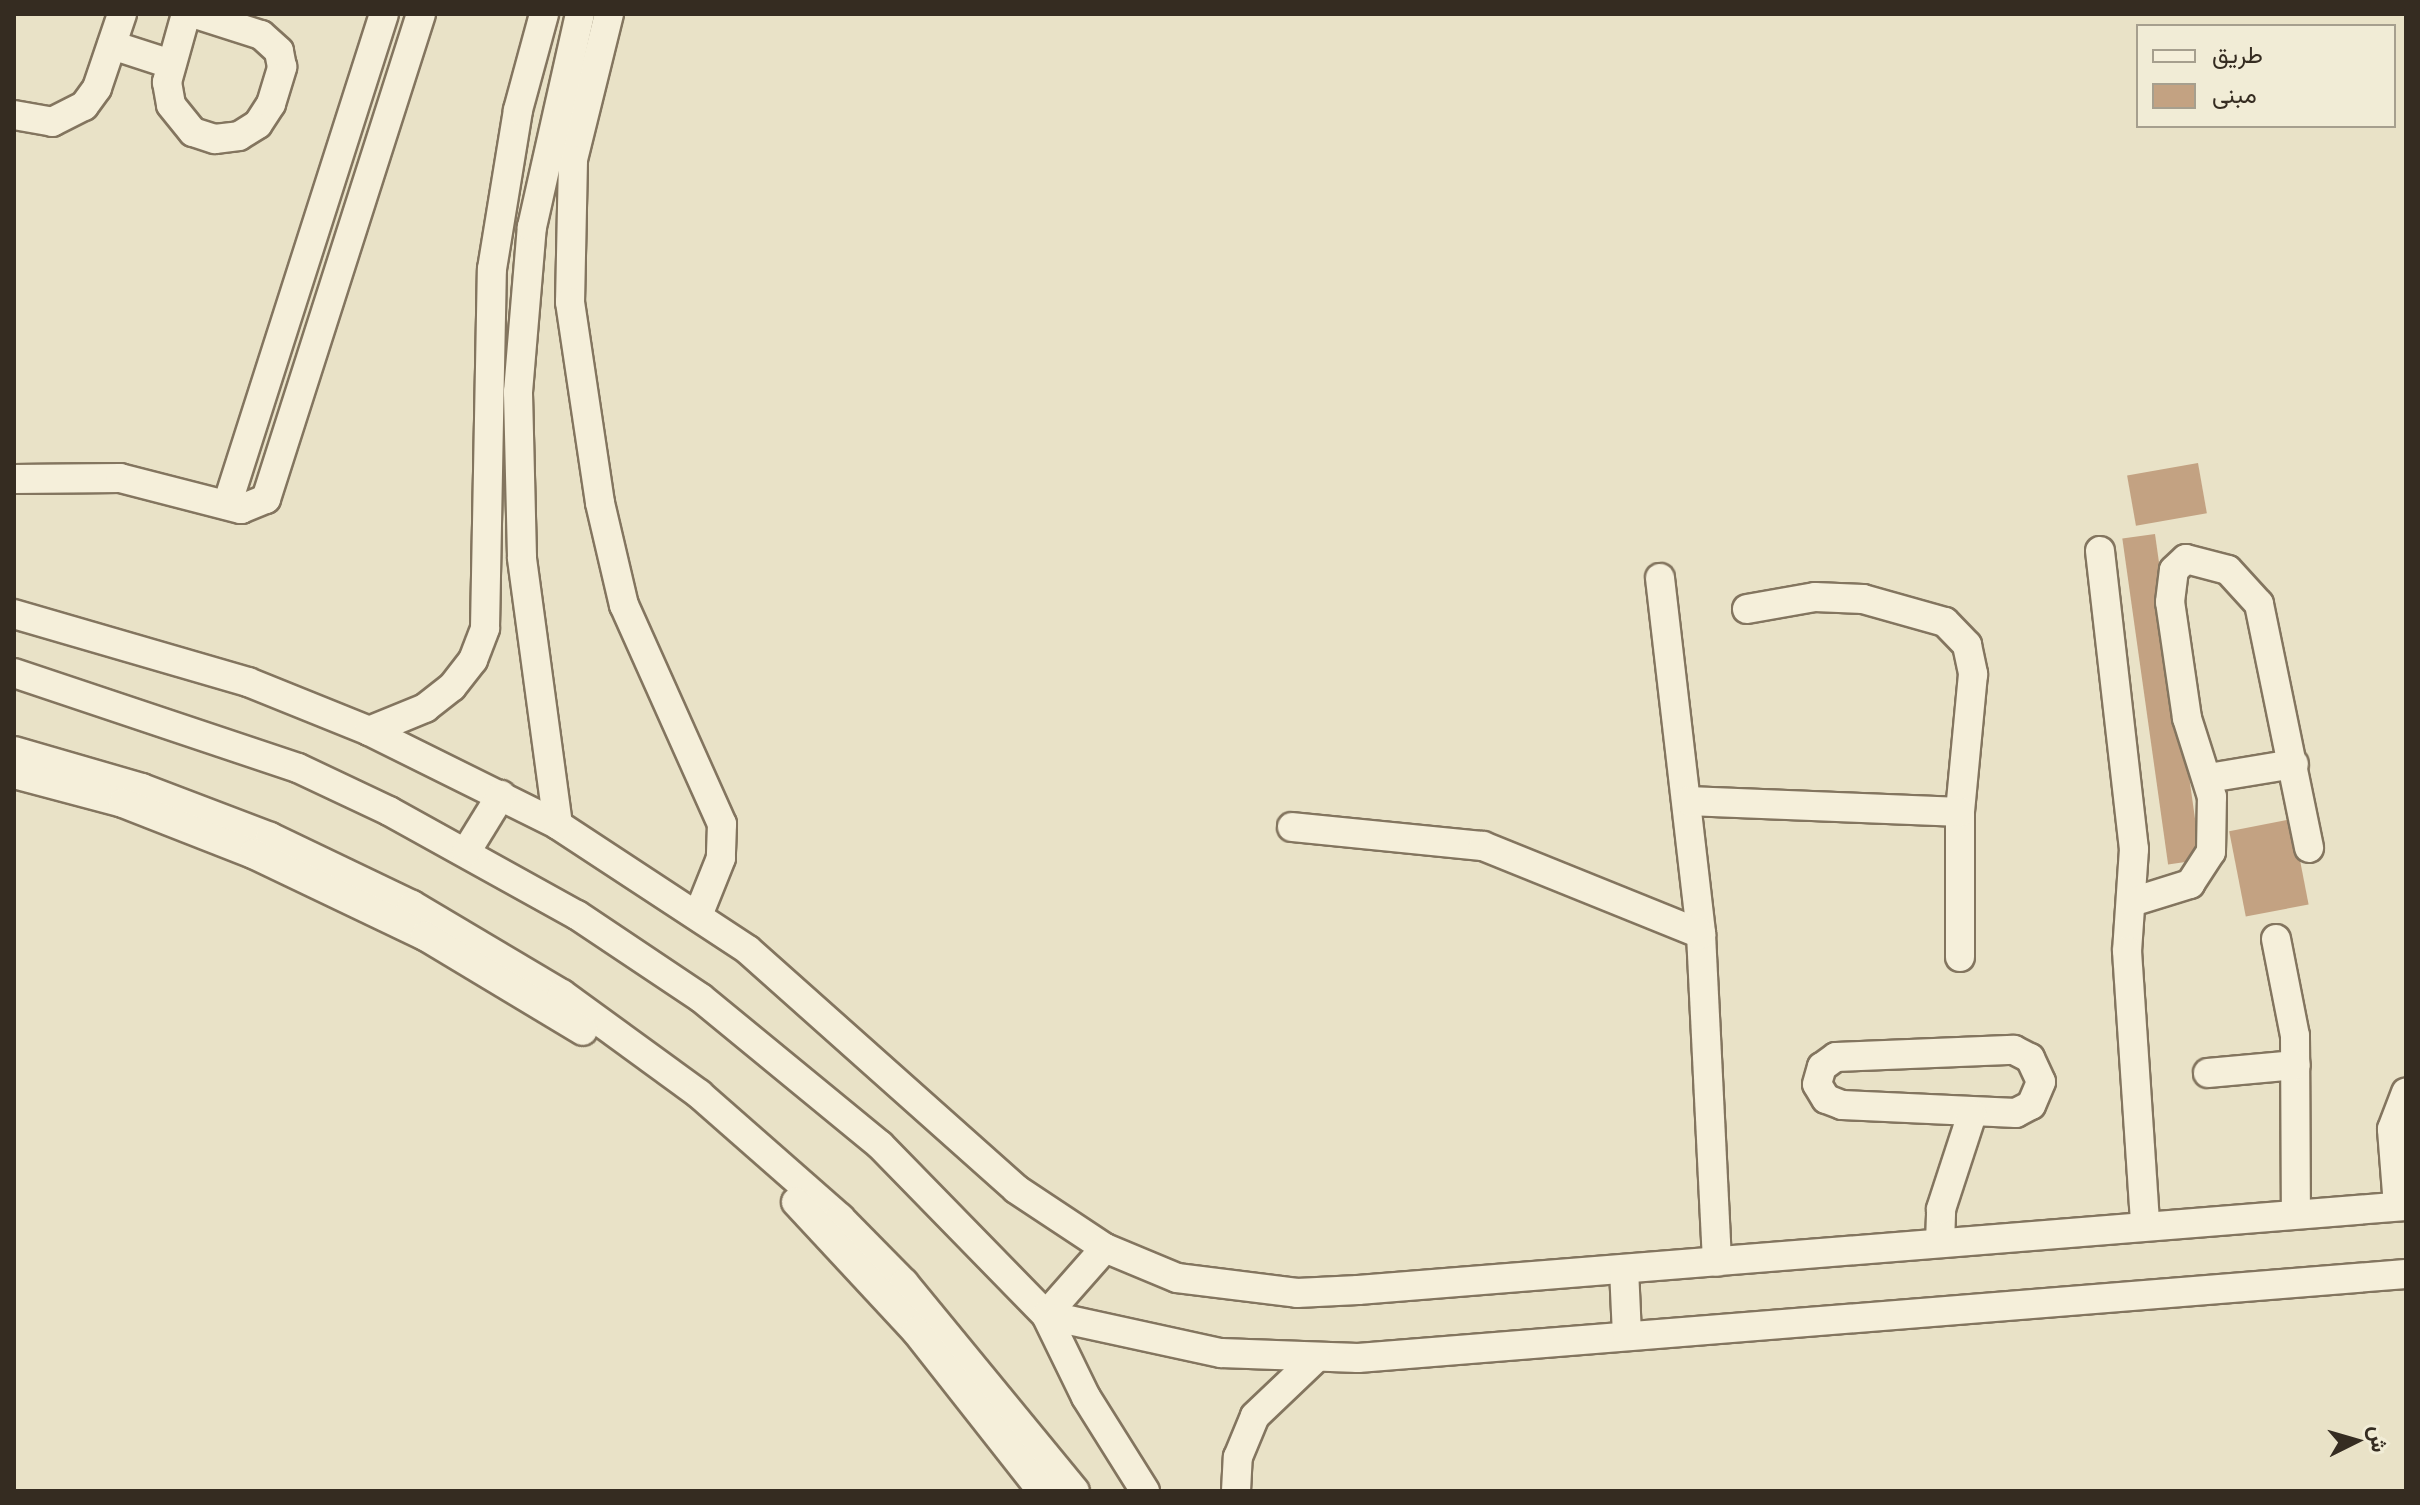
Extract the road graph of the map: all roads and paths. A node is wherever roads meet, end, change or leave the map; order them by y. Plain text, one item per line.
1 (122, 14) edge
2 (186, 14) edge
3 (195, 14) edge
4 (384, 14) edge
5 (421, 14) edge
6 (544, 14) edge
7 (580, 14) edge
8 (609, 14) edge
9 (112, 45) junction
10 (171, 64) junction
11 (14, 115) edge
12 (14, 479) edge
13 (227, 505) junction
14 (2100, 551) dead end
15 (1660, 578) dead end
16 (1747, 609) dead end
17 (14, 614) edge
18 (14, 673) edge
19 (369, 731) junction
20 (14, 751) edge
21 (2294, 764) junction
22 (14, 774) edge
23 (2209, 778) junction
24 (501, 795) junction
25 (1689, 801) junction
26 (1960, 812) junction
27 (558, 825) junction
28 (1292, 827) dead end
29 (2309, 848) dead end
30 (466, 852) junction
31 (2132, 902) junction
32 (699, 913) junction
33 (1701, 934) junction
34 (2276, 939) dead end
35 (1960, 957) dead end
36 (2296, 1065) junction
37 (2208, 1073) dead end
38 (2406, 1093) edge
39 (1972, 1114) junction
40 (2402, 1206) edge
41 (2296, 1213) junction
42 (2145, 1224) junction
43 (1940, 1243) junction
44 (1105, 1248) junction
45 (1717, 1262) junction
46 (1624, 1269) junction
47 (2406, 1274) edge
48 (1046, 1315) junction
49 (1627, 1336) junction
50 (1316, 1358) junction
51 (1042, 1491) edge
52 (1075, 1491) edge
53 (1145, 1491) edge
54 (1236, 1491) edge

1 - 9 street
2 - 10 street
3 - 10 street
4 - 13 street
5 - 13 street
6 - 19 street
7 - 27 street
8 - 32 street
9 - 10 street
9 - 11 street
12 - 13 street
14 - 31 street
15 - 25 street
16 - 26 street
17 - 19 street
18 - 30 street
19 - 24 street
20 - 52 street
21 - 23 street
21 - 23 street
21 - 29 street
22 - 51 street
23 - 31 street
24 - 27 street
24 - 30 street
25 - 26 street
25 - 33 street
26 - 35 street
27 - 32 street
28 - 33 street
30 - 48 street
31 - 42 street
32 - 44 street
33 - 45 street
34 - 36 street
36 - 37 street
36 - 41 street
38 - 40 street
39 - 39 street
39 - 43 street
40 - 41 street
41 - 42 street
42 - 43 street
43 - 45 street
44 - 46 street
44 - 48 street
45 - 46 street
46 - 49 street
47 - 49 street
48 - 50 street
48 - 53 street
49 - 50 street
50 - 54 street

